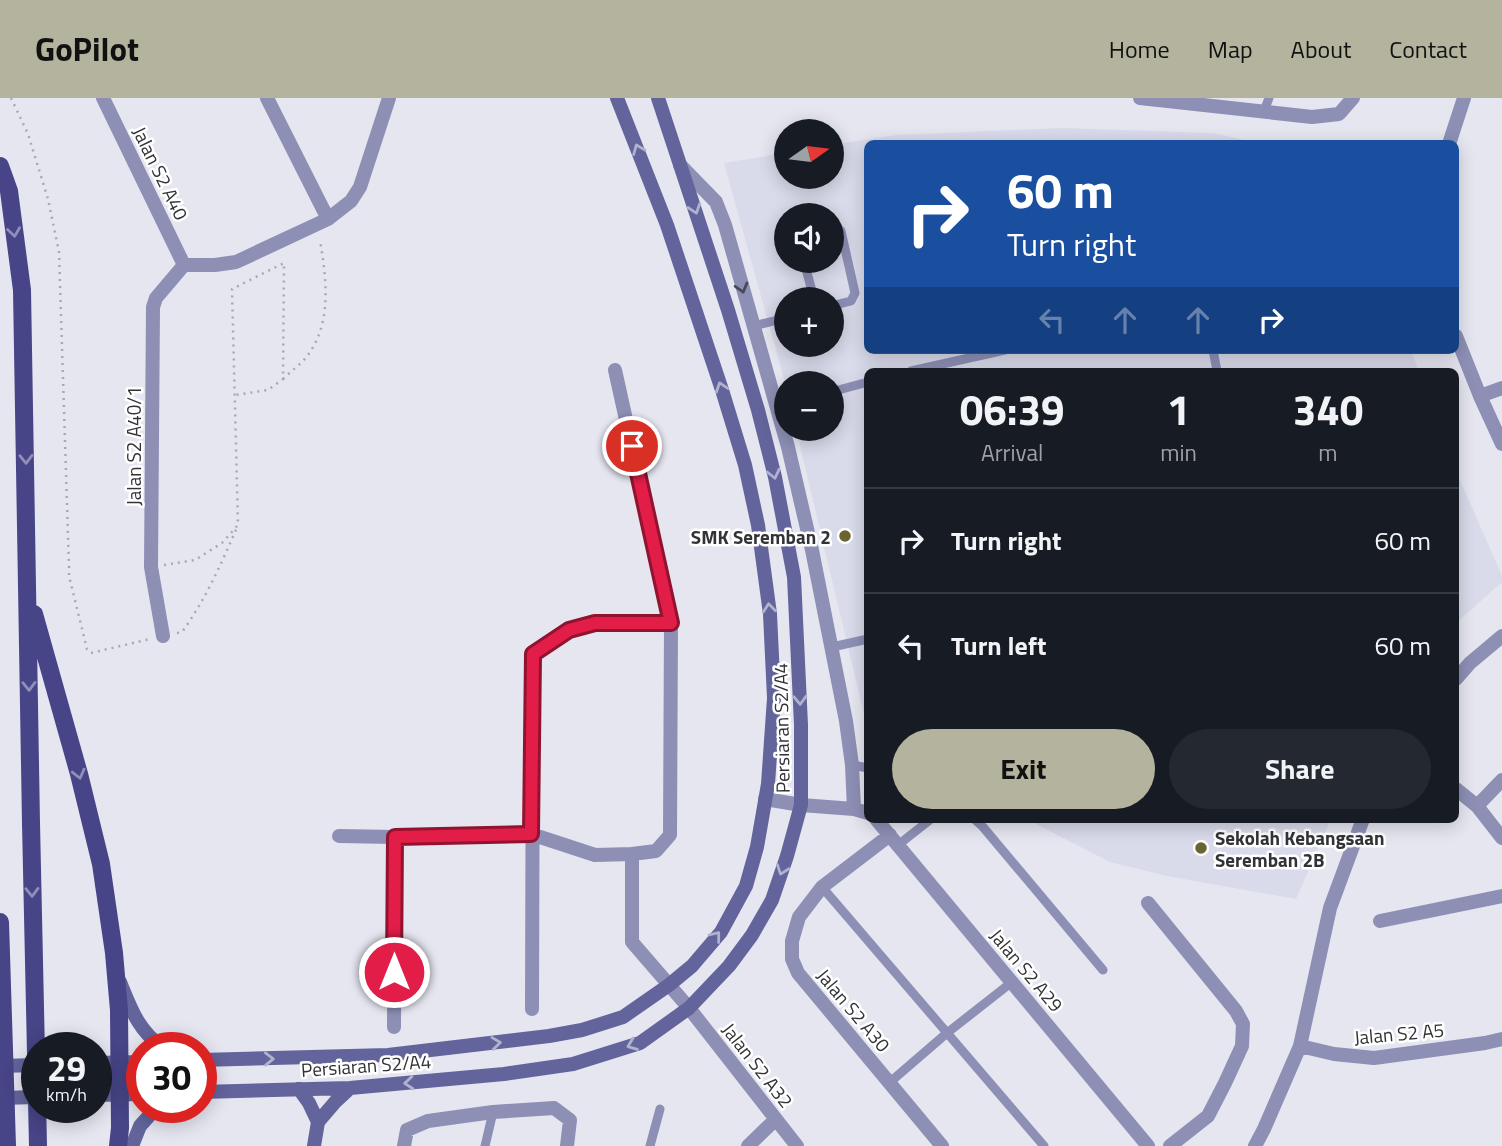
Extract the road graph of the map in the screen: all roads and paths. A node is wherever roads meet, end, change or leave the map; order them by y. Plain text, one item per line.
1 (11, 98) edge
2 (103, 98) edge
3 (267, 98) edge
4 (389, 98) edge
5 (617, 98) edge
6 (658, 98) edge
7 (1140, 98) edge
8 (1353, 98) edge
9 (1464, 98) edge
10 (1190, 101) edge
11 (1266, 105) edge
12 (1450, 140) edge
13 (680, 165) junction
14 (0, 166) edge
15 (323, 221) junction
16 (844, 244) edge
17 (184, 265) junction
18 (844, 303) edge
19 (774, 321) edge
20 (753, 326) junction
21 (1459, 344) edge
22 (986, 354) edge
23 (924, 368) edge
24 (615, 370) dead end
25 (283, 379) junction
26 (864, 383) edge
27 (774, 384) edge
28 (844, 388) edge
29 (1502, 388) edge
30 (235, 395) junction
31 (1480, 396) junction
32 (774, 406) edge
33 (758, 410) junction
34 (787, 441) edge
35 (1502, 444) edge
36 (238, 525) junction
37 (151, 567) junction
38 (28, 591) junction
39 (671, 623) junction
40 (163, 636) junction
41 (1502, 636) edge
42 (864, 640) edge
43 (832, 648) junction
44 (533, 654) joint
45 (1459, 676) edge
46 (852, 765) junction
47 (864, 767) edge
48 (1502, 780) edge
49 (1459, 791) edge
50 (765, 799) junction
51 (801, 805) junction
52 (1477, 806) junction
53 (861, 811) edge
54 (879, 823) edge
55 (924, 823) edge
56 (978, 823) edge
57 (1362, 823) edge
58 (531, 834) junction
59 (338, 836) dead end
60 (395, 837) junction
61 (1502, 838) edge
62 (894, 840) junction
63 (632, 854) junction
64 (822, 887) junction
65 (1502, 896) edge
66 (1148, 903) dead end
67 (0, 922) edge
68 (1380, 922) dead end
69 (1103, 970) dead end
70 (116, 971) junction
71 (1012, 982) junction
72 (669, 985) junction
73 (689, 1008) junction
74 (532, 1009) dead end
75 (394, 1027) dead end
76 (144, 1032) edge
77 (947, 1033) junction
78 (1502, 1039) edge
79 (1300, 1046) junction
80 (217, 1060) edge
81 (112, 1063) edge
82 (120, 1063) junction
83 (126, 1063) edge
84 (21, 1065) edge
85 (0, 1066) edge
86 (889, 1083) junction
87 (350, 1088) junction
88 (299, 1089) junction
89 (217, 1092) edge
90 (112, 1095) edge
91 (120, 1095) junction
92 (126, 1095) edge
93 (21, 1097) edge
94 (0, 1098) edge
95 (660, 1109) dead end
96 (493, 1112) junction
97 (776, 1119) junction
98 (318, 1122) junction
99 (143, 1123) edge
100 (7, 1146) edge
101 (38, 1146) edge
102 (118, 1146) edge
103 (132, 1146) edge
104 (314, 1146) edge
105 (404, 1146) edge
106 (485, 1146) edge
107 (567, 1146) edge
108 (650, 1146) edge
109 (748, 1146) edge
110 (797, 1146) edge
111 (942, 1146) edge
112 (1044, 1146) edge
113 (1148, 1146) edge
114 (1170, 1146) edge
115 (1255, 1146) edge

1 - 40 path
2 - 17 street, Jalan S2 A40
3 - 15 street
4 - 15 street
50 -> 5 main road, Persiaran S2/A4
6 - 13 main road, Persiaran S2/A4
7 - 10 street
8 - 11 street
9 - 12 street
10 - 11 street
13 -> 20 street
13 -> 33 main road, Persiaran S2/A4
14 -> 38 main road
15 - 17 street
15 - 25 path
16 - 18 lane
17 - 37 street, Jalan S2 A40/1
19 - 20 lane
20 - 27 street
21 - 31 street
22 - 23 lane
24 - 39 street
25 - 30 path
25 - 30 path
26 - 28 lane
29 - 31 street
30 - 36 path
31 - 35 street
32 - 33 street
33 -> 51 main road, Persiaran S2/A4
34 - 43 street
36 - 37 path
36 - 40 path
37 - 40 street, Jalan S2 A40/1
38 -> 70 main road
38 -> 101 main road, bridge
39 - 44 lane
39 - 63 street
41 - 45 street
42 - 43 lane
43 - 46 street
44 - 58 street
46 - 47 lane
46 - 53 street
48 - 52 street
49 - 52 street
50 - 51 street
72 -> 50 main road, Persiaran S2/A4
51 - 53 street
51 -> 73 main road, Persiaran S2/A4
52 - 61 street
54 - 62 street, Jalan S2 A29
55 - 62 lane
56 - 69 lane
57 - 79 street
58 - 60 street
58 - 63 street
58 - 74 street
59 - 60 street
60 - 75 street
62 - 64 street, Jalan S2 A30
62 - 71 street, Jalan S2 A29
63 - 72 street, Jalan S2 A32
64 - 77 lane
64 - 86 street, Jalan S2 A30
65 - 68 street
66 - 114 street
67 - 100 main road, bridge
70 - 76 main road
70 - 82 main road
71 - 77 lane
71 - 113 street, Jalan S2 A29
72 - 73 street, Jalan S2 A32
80 -> 72 main road, Persiaran S2/A4
73 -> 87 main road, Persiaran S2/A4
73 - 97 street, Jalan S2 A32
77 - 86 lane
77 - 112 lane
78 - 79 street, Jalan S2 A5
79 - 115 street
81 - 82 main road
82 - 83 main road
82 - 91 main road
84 - 85 main road
86 - 111 street, Jalan S2 A30
87 - 88 main road, Persiaran S2/A4
87 - 98 main road
88 - 89 main road, Persiaran S2/A4
88 - 98 main road
90 - 91 main road
91 - 92 main road
91 - 102 main road
93 - 94 main road
95 - 108 lane
96 - 105 street
96 - 106 lane
96 - 107 street
97 - 109 street
97 - 110 street, Jalan S2 A32
98 - 104 main road
99 - 103 main road

